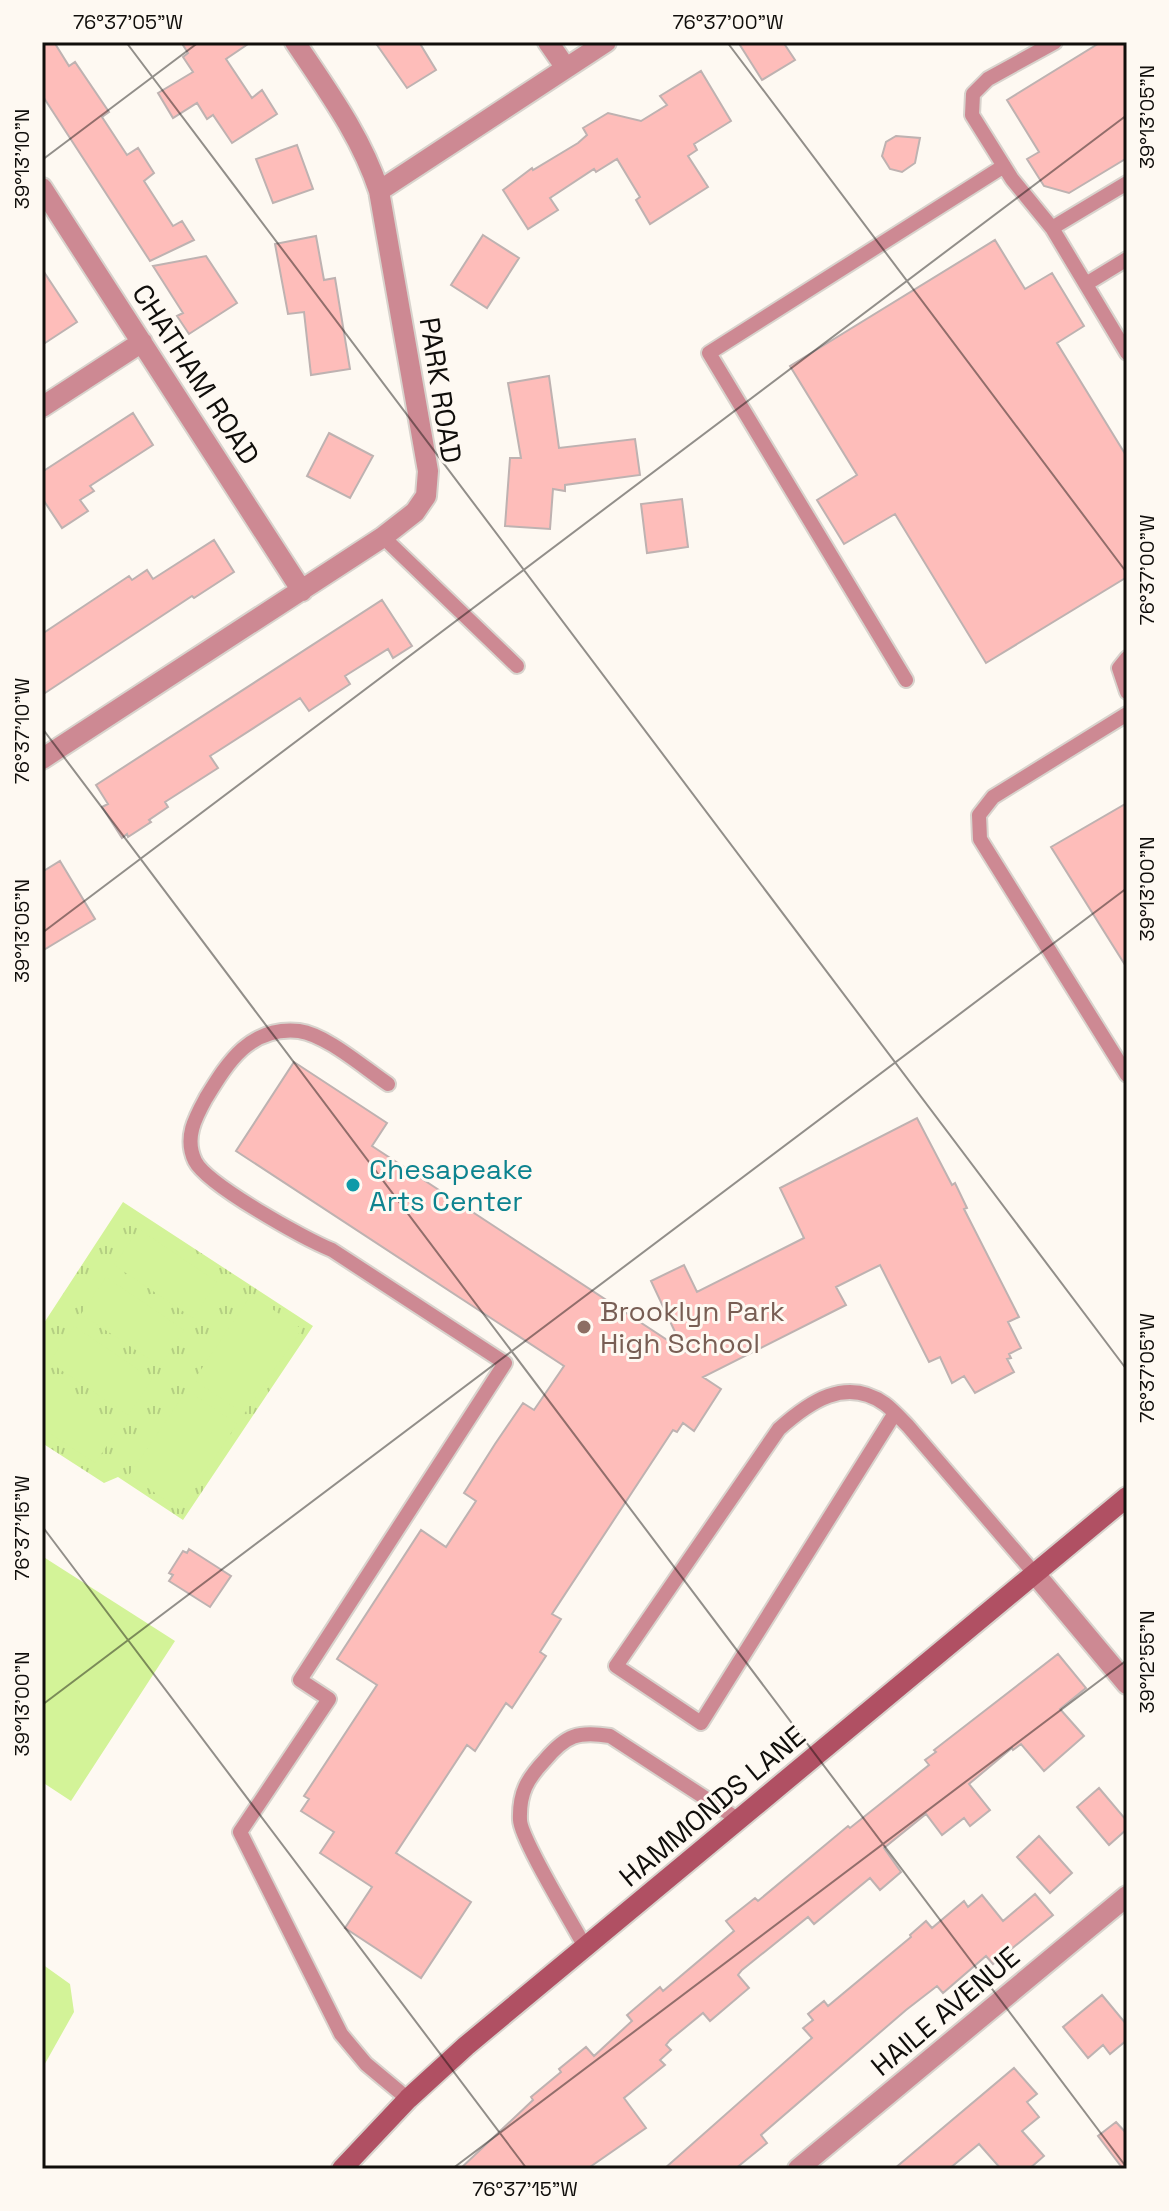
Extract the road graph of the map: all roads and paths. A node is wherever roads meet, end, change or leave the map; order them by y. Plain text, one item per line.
1 (295, 42) edge
2 (548, 42) edge
3 (606, 42) edge
4 (1055, 42) edge
5 (566, 68) junction
6 (1004, 166) junction
7 (1127, 183) edge
8 (42, 188) edge
9 (379, 191) junction
10 (1052, 228) junction
11 (1127, 259) edge
12 (1086, 284) junction
13 (142, 342) junction
14 (1126, 349) edge
15 (42, 407) edge
16 (383, 537) junction
17 (302, 591) junction
18 (1127, 658) edge
19 (517, 666) dead end
20 (906, 680) dead end
21 (1127, 692) edge
22 (1127, 714) edge
23 (42, 759) edge
24 (1127, 1075) edge
25 (388, 1084) dead end
26 (895, 1413) junction
27 (1127, 1497) edge
28 (1035, 1574) junction
29 (1127, 1684) edge
30 (739, 1820) junction
31 (1127, 1896) edge
32 (585, 1947) junction
33 (408, 2099) junction
34 (342, 2169) edge
35 (798, 2169) edge

1 - 9 street, PARK ROAD
2 - 5 street
3 - 5 street
4 - 6 lane
5 - 9 street
6 - 10 lane
6 - 20 lane
7 - 10 lane
8 - 13 street, CHATHAM ROAD
9 - 16 street, PARK ROAD
10 - 12 lane
11 - 12 lane
12 - 14 lane
13 - 15 street
13 - 17 street, CHATHAM ROAD
16 - 17 street, PARK ROAD
16 - 19 lane
17 - 23 street, PARK ROAD
18 - 21 lane
22 - 24 lane
25 - 33 lane
26 - 26 lane
26 - 28 lane
27 - 28 street, HAMMONDS LANE
28 - 29 street
28 - 30 street, HAMMONDS LANE
30 - 32 street, HAMMONDS LANE
30 - 32 lane
31 - 35 street, HAILE AVENUE
32 - 33 street, HAMMONDS LANE
33 - 34 street, HAMMONDS LANE

